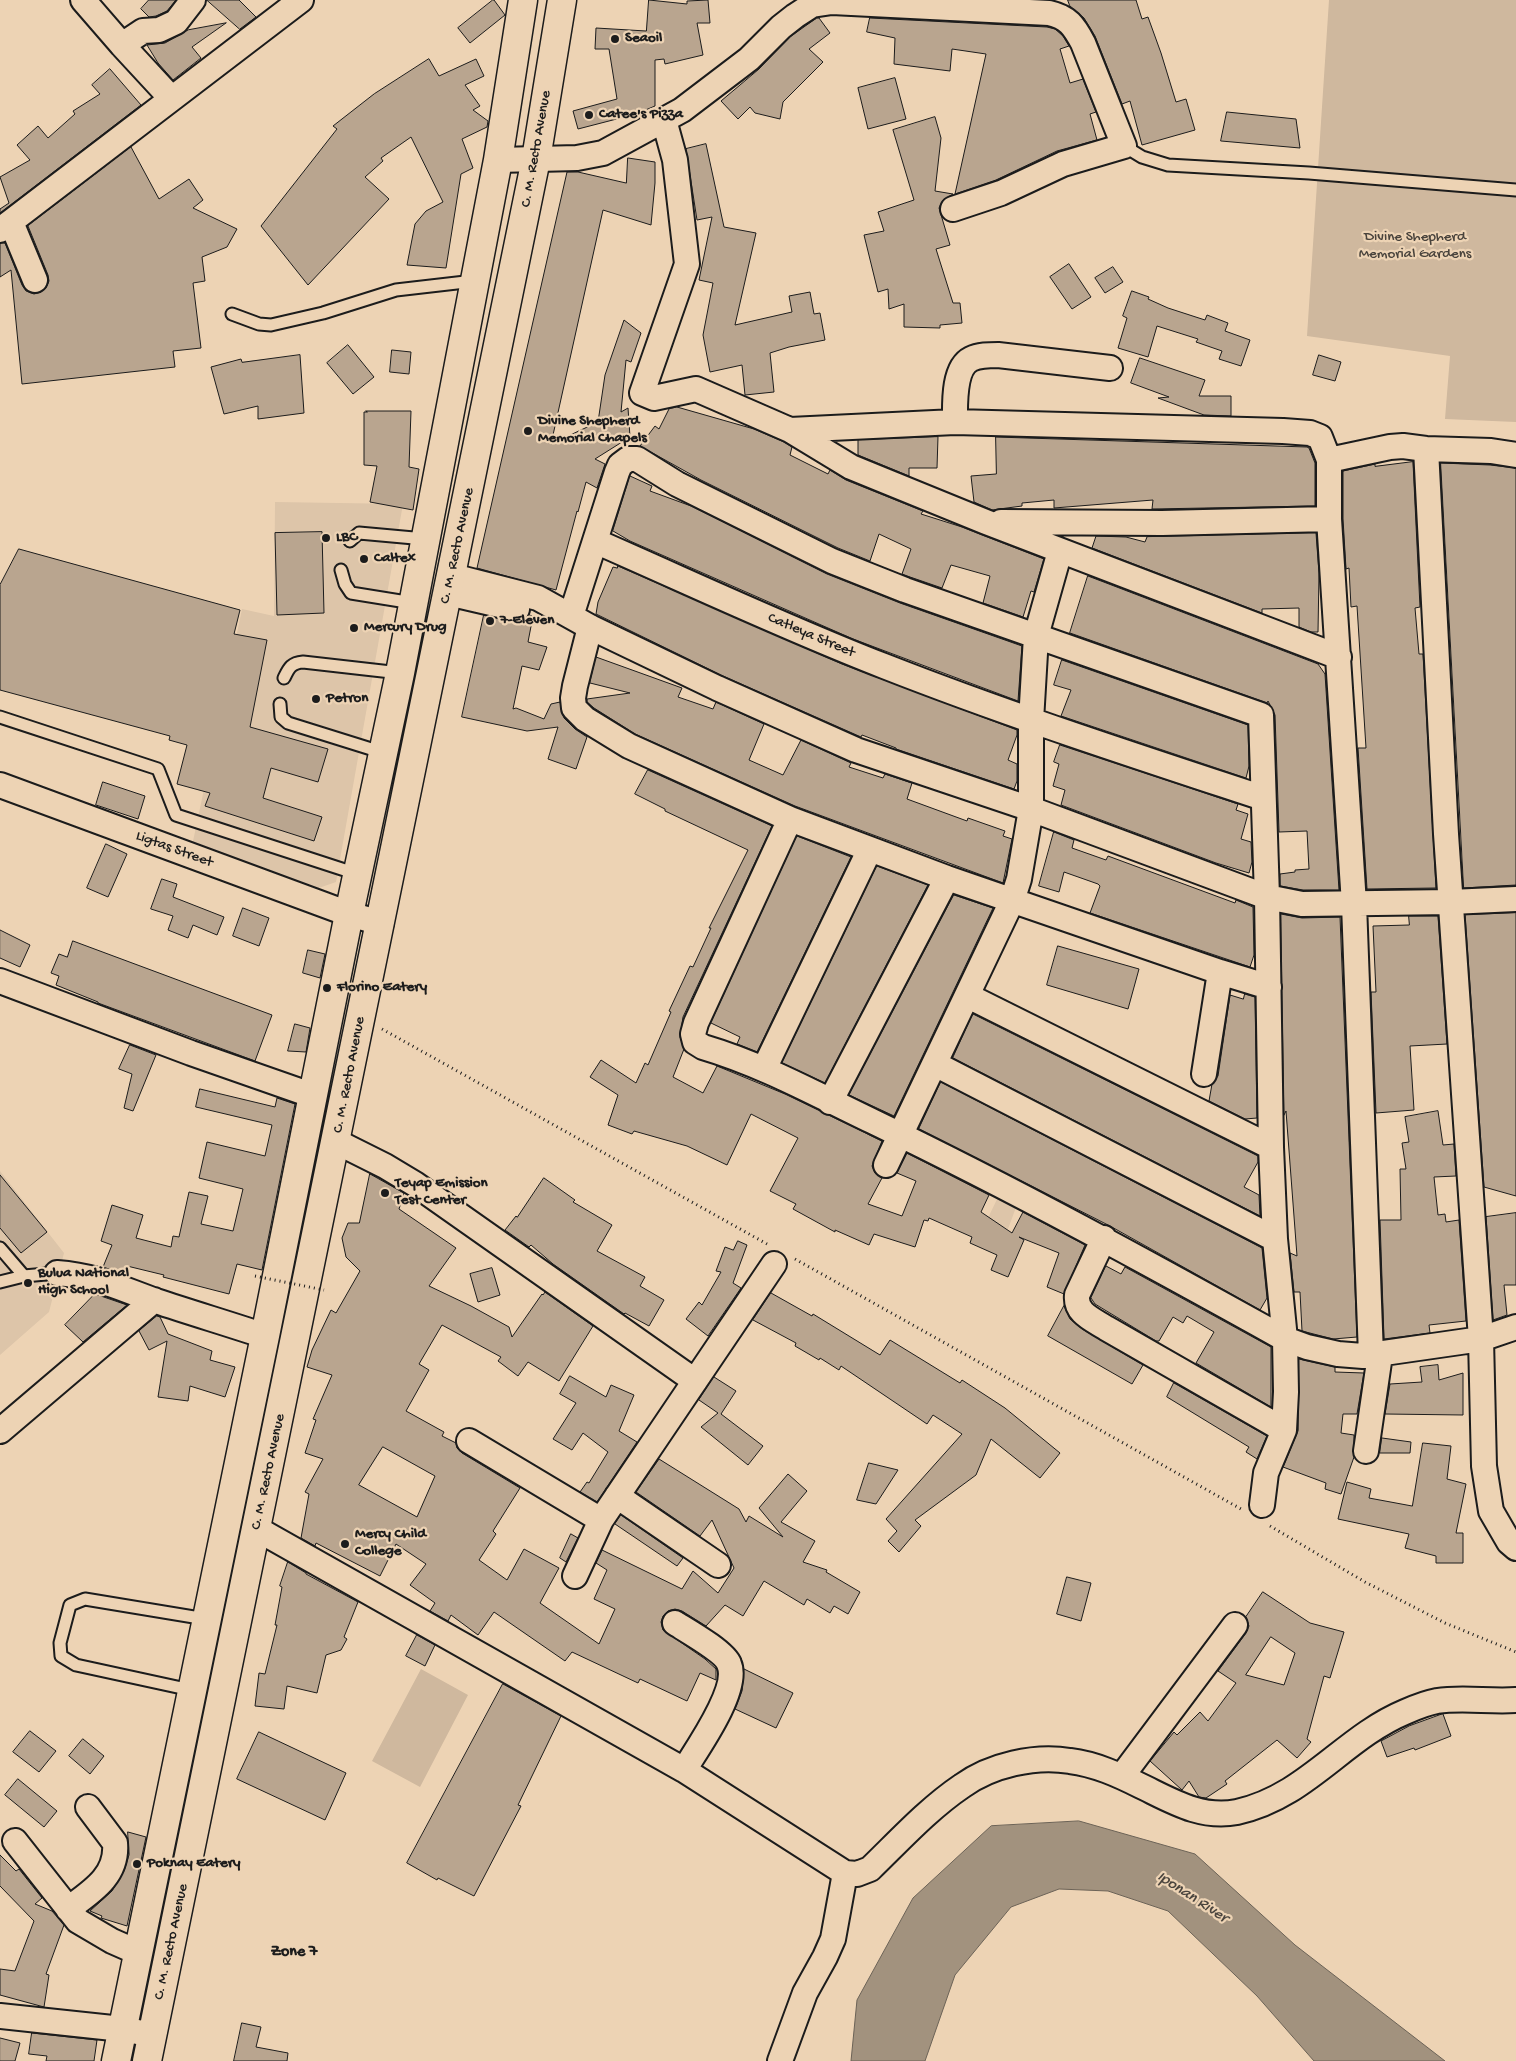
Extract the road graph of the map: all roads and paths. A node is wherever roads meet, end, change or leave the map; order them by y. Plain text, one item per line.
1 (83, 0) edge
2 (193, 0) edge
3 (302, 0) edge
4 (523, 0) edge
5 (562, 0) edge
6 (122, 45) junction
7 (172, 98) junction
8 (664, 120) junction
9 (1124, 146) junction
10 (536, 159) junction
11 (498, 160) junction
12 (1516, 190) edge
13 (953, 208) dead end
14 (5, 226) edge
15 (35, 280) dead end
16 (474, 282) junction
17 (232, 314) dead end
18 (1110, 368) dead end
19 (954, 422) junction
20 (790, 430) junction
21 (1426, 450) junction
22 (1516, 455) edge
23 (1329, 460) junction
24 (1329, 518) junction
25 (986, 522) junction
26 (425, 540) junction
27 (350, 541) dead end
28 (595, 541) junction
29 (1060, 551) junction
30 (342, 570) dead end
31 (450, 584) junction
32 (413, 603) junction
33 (580, 622) junction
34 (1036, 636) junction
35 (1339, 657) junction
36 (400, 673) junction
37 (284, 678) dead end
38 (280, 704) dead end
39 (0, 717) edge
40 (1031, 721) junction
41 (384, 753) junction
42 (0, 785) edge
43 (1263, 798) junction
44 (1031, 809) junction
45 (790, 819) junction
46 (870, 849) junction
47 (357, 874) junction
48 (947, 878) junction
49 (1268, 897) junction
50 (1516, 899) edge
51 (1012, 901) junction
52 (1451, 902) junction
53 (1354, 904) junction
54 (349, 914) junction
55 (381, 923) junction
56 (1220, 972) junction
57 (0, 981) edge
58 (1269, 987) junction
59 (968, 996) junction
60 (362, 1018) junction
61 (936, 1064) junction
62 (764, 1069) junction
63 (1204, 1074) dead end
64 (314, 1096) junction
65 (830, 1102) junction
66 (900, 1135) junction
67 (337, 1142) junction
68 (1271, 1147) junction
69 (886, 1165) dead end
70 (1104, 1238) junction
71 (1275, 1239) junction
72 (0, 1248) edge
73 (780, 1256) junction
74 (57, 1273) joint
75 (24, 1276) junction
76 (255, 1276) dead end
77 (0, 1282) edge
78 (324, 1290) dead end
79 (154, 1300) junction
80 (1516, 1328) edge
81 (265, 1336) junction
82 (1285, 1338) junction
83 (1481, 1339) junction
84 (1376, 1355) junction
85 (695, 1381) junction
86 (1284, 1430) junction
87 (0, 1431) edge
88 (469, 1441) dead end
89 (1366, 1451) dead end
90 (617, 1496) junction
91 (1257, 1513) junction
92 (600, 1520) junction
93 (257, 1529) junction
94 (1516, 1548) edge
95 (718, 1565) dead end
96 (575, 1576) dead end
97 (206, 1620) junction
98 (675, 1622) dead end
99 (1235, 1625) dead end
100 (1516, 1652) edge
101 (192, 1690) junction
102 (1516, 1700) edge
103 (684, 1770) junction
104 (1122, 1776) junction
105 (88, 1808) dead end
106 (15, 1841) dead end
107 (845, 1873) junction
108 (68, 1909) junction
109 (137, 1952) junction
110 (0, 2016) edge
111 (122, 2029) junction
112 (150, 2048) edge
113 (116, 2061) edge
114 (780, 2061) edge

1 - 6 street
2 - 6 street
3 - 7 street
4 - 11 highway, C. M. Recto Avenue
5 - 10 highway, C. M. Recto Avenue
6 - 7 street
7 - 14 street
8 - 9 street
8 - 10 street
8 - 20 street
9 - 12 lane
9 - 13 street
10 - 11 street
10 - 31 highway, C. M. Recto Avenue
11 - 16 highway, C. M. Recto Avenue
14 - 15 street
16 - 17 lane
16 - 26 highway, C. M. Recto Avenue
18 - 19 street
19 - 20 street
19 - 23 street
20 - 25 street
21 - 22 street
21 - 23 street
21 - 52 street
23 - 24 street
24 - 25 street
24 - 35 street
25 - 29 street
26 - 27 lane
26 - 32 highway, C. M. Recto Avenue
28 - 33 street
28 - 34 street
28 - 40 street, Catleya Street
29 - 34 street
29 - 35 street
30 - 32 lane
31 - 33 street
31 - 55 highway, C. M. Recto Avenue
32 - 36 highway, C. M. Recto Avenue
33 - 44 street
33 - 45 street
34 - 40 street
34 - 43 street
35 - 53 street
36 - 37 lane
36 - 41 highway, C. M. Recto Avenue
38 - 41 lane
39 - 47 lane
40 - 43 street, Catleya Street
40 - 44 street
41 - 47 highway, C. M. Recto Avenue
42 - 54 street, Ligtas Street
43 - 49 street
44 - 49 street
44 - 51 street
45 - 46 street
45 - 62 street
46 - 48 street
46 - 62 street
47 - 54 highway, C. M. Recto Avenue
48 - 51 street
48 - 65 street
49 - 53 street
49 - 58 street
50 - 52 street
51 - 56 street
51 - 59 street
52 - 53 street
52 - 83 street
53 - 84 street
54 - 55 street, Ligtas Street
54 - 64 highway, C. M. Recto Avenue
55 - 60 highway, C. M. Recto Avenue
56 - 58 street
56 - 63 street
57 - 64 street
58 - 68 street
59 - 61 street
59 - 68 street
60 - 67 highway, C. M. Recto Avenue
60 - 73 path
61 - 66 street
61 - 71 street
62 - 65 street
64 - 81 highway, C. M. Recto Avenue
65 - 66 street
66 - 69 street
66 - 70 street
67 - 85 street
67 - 93 highway, C. M. Recto Avenue
68 - 71 street
70 - 82 street
70 - 86 street
71 - 82 street
72 - 75 lane
73 - 85 street
73 - 91 path
74 - 75 lane
74 - 79 street
75 - 77 lane
76 - 78 path, bridge
79 - 81 street
79 - 87 street
80 - 83 street
81 - 97 highway, C. M. Recto Avenue
82 - 84 street
82 - 86 street
83 - 84 street
83 - 94 street
84 - 89 street
85 - 90 street
86 - 91 street
88 - 92 street
90 - 92 street
90 - 95 street
91 - 100 path
92 - 96 street
93 - 103 street
93 - 112 highway, C. M. Recto Avenue
97 - 101 highway, C. M. Recto Avenue
97 - 101 lane
98 - 103 street
99 - 104 street
101 - 109 highway, C. M. Recto Avenue
102 - 104 street
103 - 107 street
104 - 107 street
105 - 108 street
106 - 108 street
107 - 114 street
108 - 109 street
109 - 111 highway, C. M. Recto Avenue
110 - 111 street
111 - 112 street
111 - 113 highway, C. M. Recto Avenue

